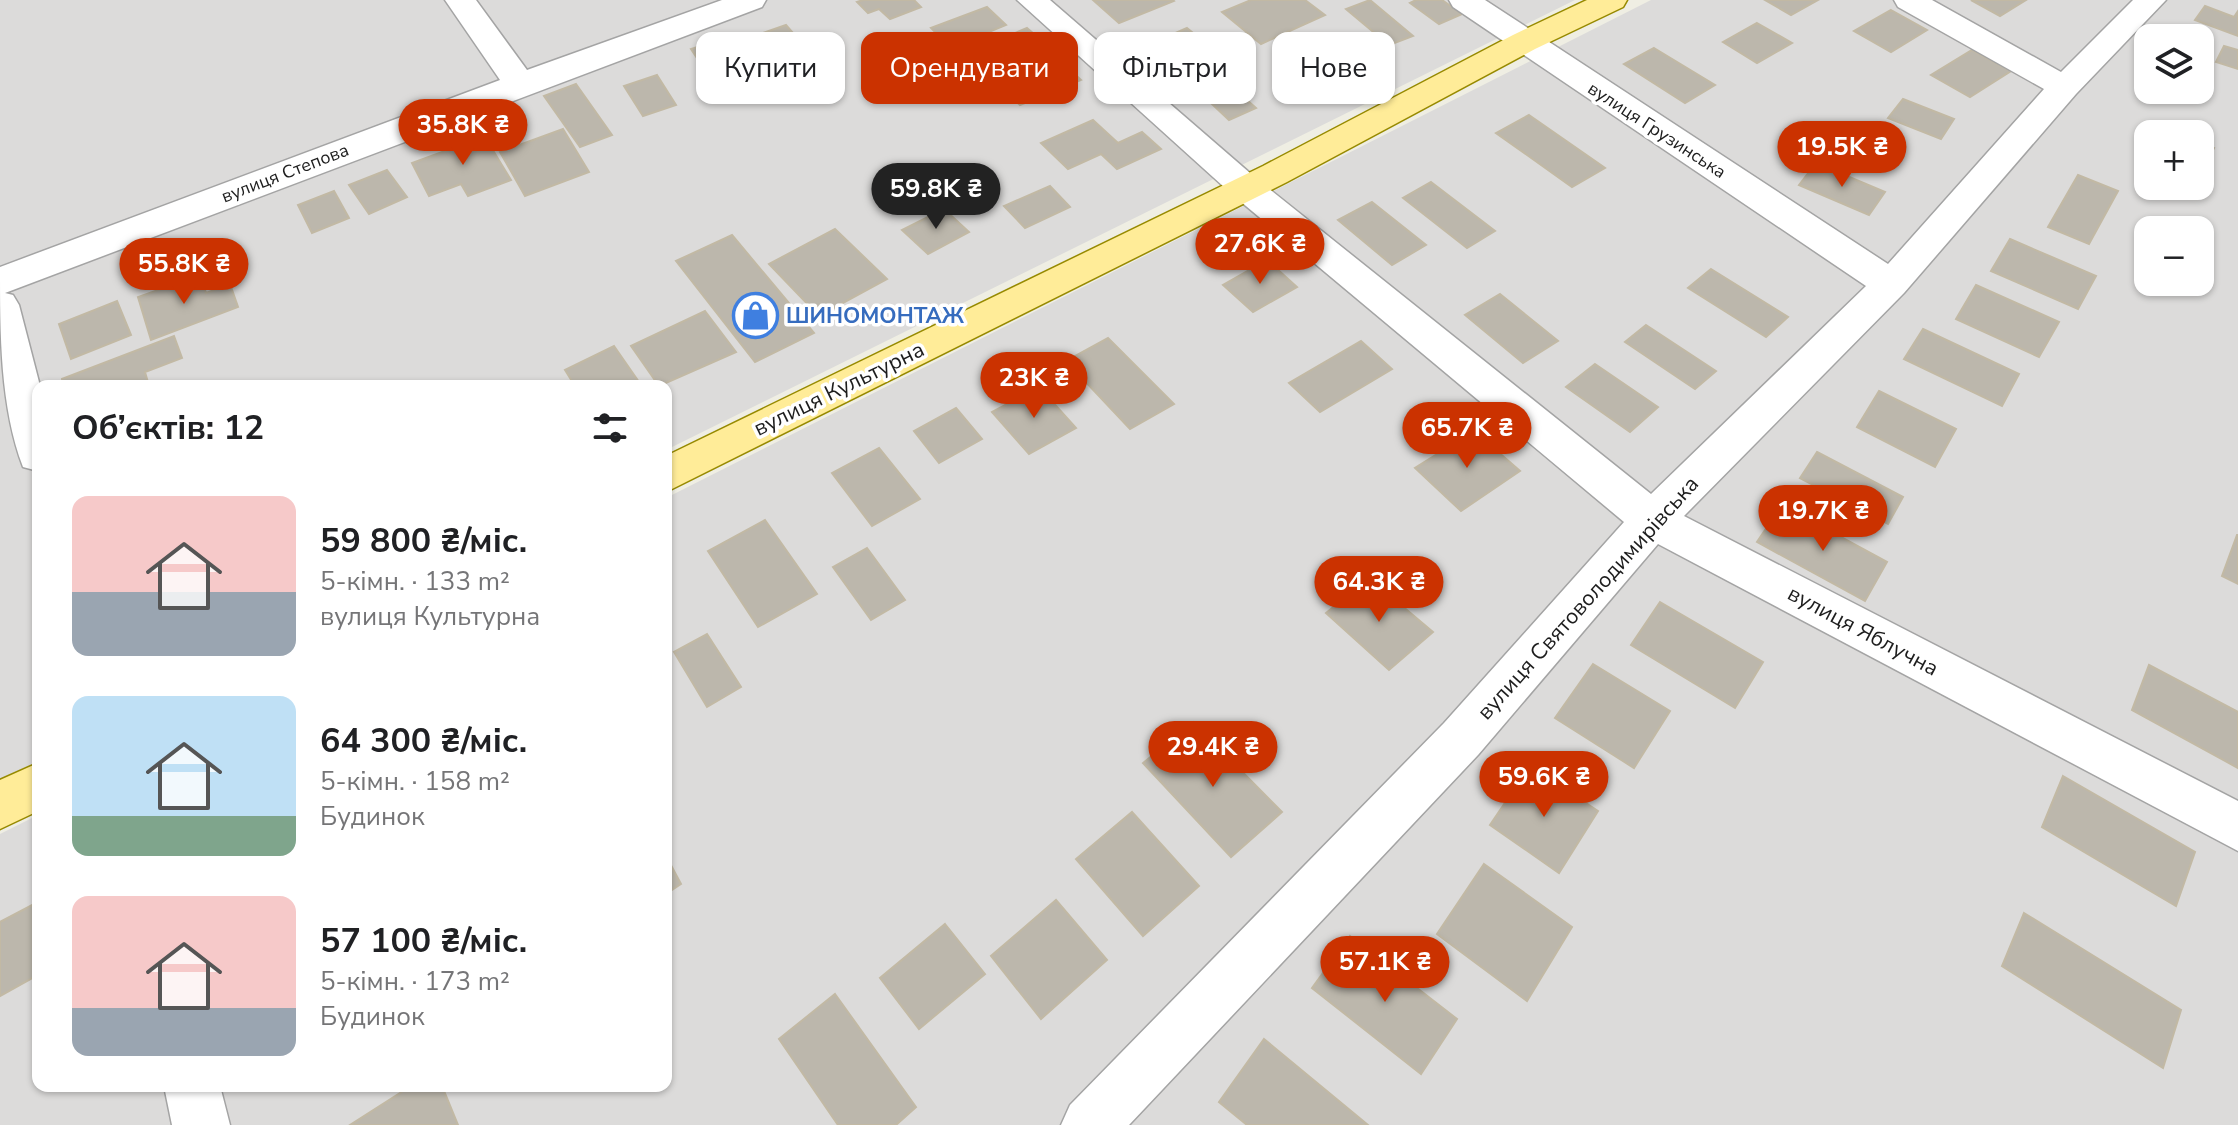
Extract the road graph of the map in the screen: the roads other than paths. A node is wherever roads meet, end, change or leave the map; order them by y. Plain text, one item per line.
1 (460, 0) edge
2 (751, 0) edge
3 (1032, 0) edge
4 (1464, 0) edge
5 (1612, 0) edge
6 (1909, 0) edge
7 (2151, 0) edge
8 (1524, 42) junction
9 (520, 84) junction
10 (2064, 87) junction
11 (1246, 188) junction
12 (0, 281) edge
13 (1891, 284) junction
14 (0, 305) edge
15 (32, 431) edge
16 (672, 472) edge
17 (1652, 520) junction
18 (32, 789) edge
19 (0, 805) edge
20 (2238, 827) edge
21 (193, 1092) edge
22 (201, 1125) edge
23 (1090, 1125) edge

1 - 9 street
2 - 9 street, вулиця Степова
3 - 11 street, вулиця Яблучна
4 - 8 street, вулиця Грузинська
5 - 8 main road, вулиця Культурна
6 - 10 street
7 - 10 street, вулиця Святоволодимирівська
8 - 11 main road, вулиця Культурна
8 - 13 street, вулиця Грузинська
9 - 12 street, вулиця Степова
10 - 13 street, вулиця Святоволодимирівська
11 - 16 main road, вулиця Культурна
11 - 17 street, вулиця Яблучна
13 - 17 street, вулиця Святоволодимирівська
14 - 15 street
17 - 20 street, вулиця Яблучна
17 - 23 street, вулиця Святоволодимирівська
18 - 19 main road
21 - 22 street

